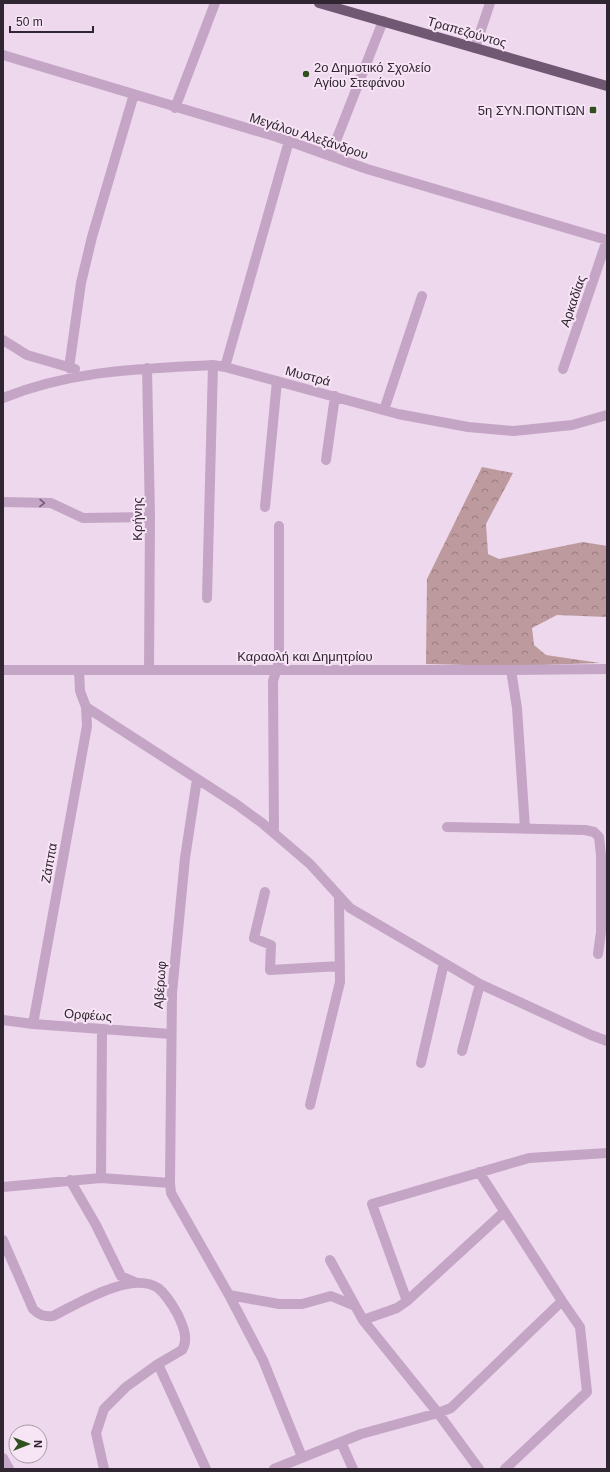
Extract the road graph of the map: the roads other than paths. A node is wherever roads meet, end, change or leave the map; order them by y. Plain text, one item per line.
1 (215, 3) edge
2 (319, 3) edge
3 (490, 3) edge
4 (383, 22) junction
5 (475, 48) junction
6 (3, 55) edge
7 (607, 86) edge
8 (134, 94) junction
9 (175, 108) junction
10 (289, 141) junction
11 (330, 156) junction
12 (607, 240) edge
13 (422, 296) dead end
14 (3, 340) edge
15 (213, 365) junction
16 (226, 367) junction
17 (69, 368) junction
18 (147, 368) junction
19 (563, 370) dead end
20 (94, 372) junction
21 (276, 381) junction
22 (335, 396) junction
23 (3, 398) edge
24 (384, 410) junction
25 (607, 415) edge
26 (326, 460) dead end
27 (3, 502) edge
28 (265, 507) dead end
29 (150, 517) junction
30 (279, 526) dead end
31 (208, 598) dead end
32 (276, 669) junction
33 (607, 669) edge
34 (3, 670) edge
35 (79, 670) junction
36 (149, 670) junction
37 (511, 670) junction
38 (86, 707) junction
39 (197, 779) junction
40 (447, 827) dead end
41 (525, 828) junction
42 (274, 833) junction
43 (604, 855) edge
44 (265, 892) dead end
45 (340, 898) junction
46 (598, 954) dead end
47 (444, 963) junction
48 (340, 966) junction
49 (480, 984) junction
50 (3, 1020) edge
51 (33, 1024) junction
52 (102, 1029) junction
53 (171, 1034) junction
54 (607, 1041) edge
55 (462, 1051) dead end
56 (421, 1063) dead end
57 (310, 1105) dead end
58 (607, 1153) edge
59 (479, 1172) junction
60 (101, 1178) junction
61 (70, 1180) junction
62 (170, 1183) junction
63 (3, 1187) edge
64 (504, 1212) junction
65 (3, 1240) edge
66 (330, 1260) dead end
67 (138, 1284) junction
68 (229, 1295) junction
69 (407, 1301) junction
70 (562, 1301) junction
71 (355, 1306) junction
72 (364, 1320) junction
73 (158, 1364) junction
74 (438, 1413) junction
75 (341, 1442) junction
76 (302, 1457) junction
77 (3, 1458) edge
78 (9, 1469) edge
79 (104, 1469) edge
80 (206, 1469) edge
81 (274, 1469) edge
82 (353, 1469) edge
83 (479, 1469) edge
84 (505, 1469) edge

1 - 9 street
2 - 4 main road, Τραπεζούντος
3 - 5 street
4 - 5 main road, Τραπεζούντος
4 - 11 street
5 - 7 main road, Τραπεζούντος
6 - 8 street, Μεγάλου Αλεξάνδρου
8 - 9 street, Μεγάλου Αλεξάνδρου
8 - 17 street
9 - 10 street, Μεγάλου Αλεξάνδρου
10 - 11 street, Μεγάλου Αλεξάνδρου
10 - 16 street
11 - 12 street, Μεγάλου Αλεξάνδρου
12 - 19 street, Αρκαδίας
13 - 24 street
14 - 17 street
15 - 16 street, Μυστρά
15 - 18 street, Μυστρά
15 - 31 street
16 - 21 street, Μυστρά
17 - 20 street
18 - 20 street, Μυστρά
18 - 29 street, Κρήνης
20 - 23 street, Μυστρά
21 - 22 street, Μυστρά
21 - 28 street
22 - 24 street, Μυστρά
22 - 26 street
24 - 25 street, Μυστρά
27 -> 29 street
29 - 36 street, Κρήνης
30 - 32 street
32 - 36 street, Καραολή και Δημητρίου
32 - 37 street, Καραολή και Δημητρίου
32 - 42 street
33 - 37 street, Καραολή και Δημητρίου
34 - 35 street, Καραολή και Δημητρίου
35 - 36 street, Καραολή και Δημητρίου
35 - 38 street, Ζάππα
37 - 41 street
38 - 39 street
38 - 51 street, Ζάππα
39 - 42 street
39 - 53 street, Αβέρωφ
40 - 41 street
41 - 43 street
42 - 45 street
43 - 46 street
44 - 48 street
45 - 47 street
45 - 48 street
47 - 49 street
47 - 56 street
48 - 57 street
49 - 54 street
49 - 55 street
50 - 51 street, Ορφέως
51 - 52 street, Ορφέως
52 - 53 street, Ορφέως
52 - 60 street
53 - 62 street, Αβέρωφ
58 - 59 street
59 - 64 street
59 - 69 street
60 - 61 street
60 - 62 street
61 - 63 street
61 - 67 street
62 - 68 street, Αβέρωφ
64 - 69 street
64 - 70 street
65 - 67 street
66 - 71 street
67 - 73 street
68 - 71 street
68 - 76 street
69 - 72 street
70 - 74 street
70 - 84 street
71 - 72 street
72 - 74 street
73 - 79 street
73 - 80 street
74 - 75 street
74 - 83 street
75 - 76 street
75 - 82 street
76 - 81 street
77 - 78 street

